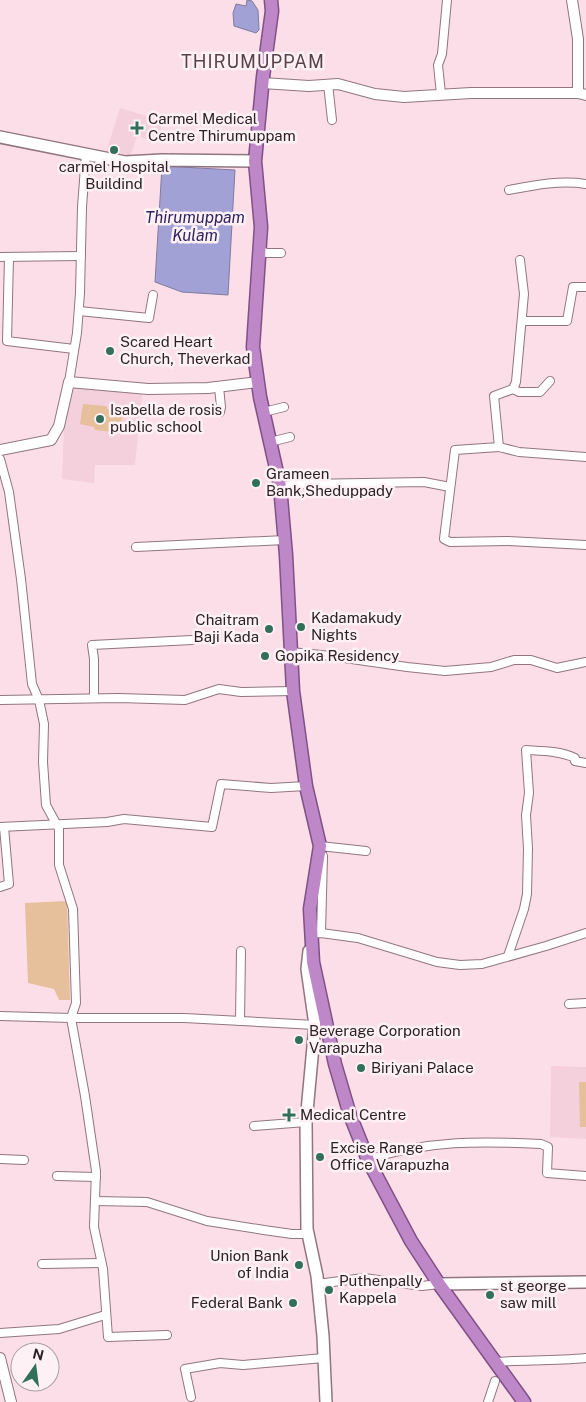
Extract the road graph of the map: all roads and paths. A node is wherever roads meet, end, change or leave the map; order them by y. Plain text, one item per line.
1 (271, 0) edge
2 (447, 0) edge
3 (572, 0) edge
4 (582, 39) edge
5 (262, 83) junction
6 (328, 84) junction
7 (440, 94) junction
8 (582, 94) edge
9 (332, 120) dead end
10 (0, 137) edge
11 (86, 154) junction
12 (255, 161) junction
13 (586, 184) edge
14 (509, 190) dead end
15 (260, 249) junction
16 (281, 253) dead end
17 (81, 256) junction
18 (9, 257) junction
19 (0, 258) edge
20 (520, 260) dead end
21 (586, 287) edge
22 (153, 295) dead end
23 (79, 310) junction
24 (522, 321) junction
25 (74, 349) junction
26 (550, 381) dead end
27 (69, 382) junction
28 (258, 382) junction
29 (219, 387) junction
30 (513, 389) junction
31 (284, 407) dead end
32 (220, 412) dead end
33 (264, 412) junction
34 (290, 437) dead end
35 (270, 442) junction
36 (499, 447) junction
37 (0, 450) edge
38 (586, 457) edge
39 (0, 459) edge
40 (280, 486) junction
41 (450, 487) junction
42 (285, 540) junction
43 (586, 545) edge
44 (136, 547) dead end
45 (192, 640) dead end
46 (290, 652) junction
47 (586, 662) edge
48 (293, 691) junction
49 (94, 698) junction
50 (0, 700) edge
51 (39, 700) junction
52 (586, 763) edge
53 (306, 786) junction
54 (56, 824) junction
55 (2, 827) edge
56 (320, 846) junction
57 (366, 851) dead end
58 (0, 887) edge
59 (586, 933) edge
60 (316, 934) junction
61 (241, 951) dead end
62 (508, 956) junction
63 (586, 1003) edge
64 (569, 1004) dead end
65 (0, 1016) edge
66 (71, 1018) junction
67 (240, 1021) junction
68 (315, 1025) junction
69 (306, 1122) junction
70 (254, 1126) dead end
71 (0, 1159) edge
72 (24, 1160) dead end
73 (368, 1160) junction
74 (57, 1176) dead end
75 (586, 1176) edge
76 (96, 1177) junction
77 (95, 1201) junction
78 (308, 1234) junction
79 (101, 1263) junction
80 (42, 1264) dead end
81 (586, 1282) edge
82 (317, 1284) junction
83 (439, 1284) junction
84 (106, 1315) junction
85 (0, 1333) edge
86 (167, 1335) dead end
87 (0, 1358) edge
88 (324, 1358) junction
89 (586, 1358) edge
90 (494, 1362) junction
91 (495, 1381) dead end
92 (191, 1397) dead end
93 (10, 1402) edge
94 (326, 1402) edge
95 (488, 1402) edge
96 (524, 1402) edge

1 - 5 highway
2 - 7 street
3 - 4 street
4 - 8 street
5 - 6 street
5 - 12 highway
6 - 7 street
6 - 9 street
7 - 8 street
10 - 11 main road
11 - 12 main road
11 - 17 street
12 - 15 highway
13 - 14 street
15 - 16 street
15 - 28 highway
17 - 18 street
17 - 23 street
18 - 19 street
18 - 25 street
20 - 24 street
21 - 24 street
22 - 23 street
23 - 25 street
24 - 30 street
25 - 27 street
26 - 30 street
27 - 29 street
27 - 37 street
28 - 29 street
28 - 33 highway
29 - 32 street
30 - 36 street
31 - 33 street
33 - 35 highway
34 - 35 street
35 - 40 highway
36 - 38 street
36 - 41 street
39 - 51 street
40 - 41 street
40 - 42 highway
41 - 43 street
42 - 44 street
42 - 46 highway
45 - 49 street
46 - 47 street
46 - 48 highway
48 - 49 street
48 - 53 highway
49 - 51 street
50 - 51 street
51 - 54 street
52 - 62 street
53 - 54 street
53 - 56 highway
54 - 55 street
54 - 66 street
55 - 58 street
56 - 57 street
56 - 60 highway
59 - 62 street
60 - 62 street
60 - 68 main road
60 - 73 highway
61 - 67 street
63 - 64 street
65 - 66 street
66 - 67 street
66 - 76 street
67 - 68 street
68 - 69 main road
69 - 70 street
69 - 78 main road
71 - 72 street
73 - 75 street
73 - 83 highway
74 - 76 street
76 - 77 street
77 - 78 street
77 - 79 street
78 - 82 main road
79 - 80 street
79 - 84 street
81 - 83 main road
82 - 83 street
82 - 88 main road
83 - 90 highway
84 - 85 street
84 - 86 street
87 - 93 street
88 - 92 street
88 - 94 main road
89 - 90 street
90 - 96 highway
91 - 95 street

